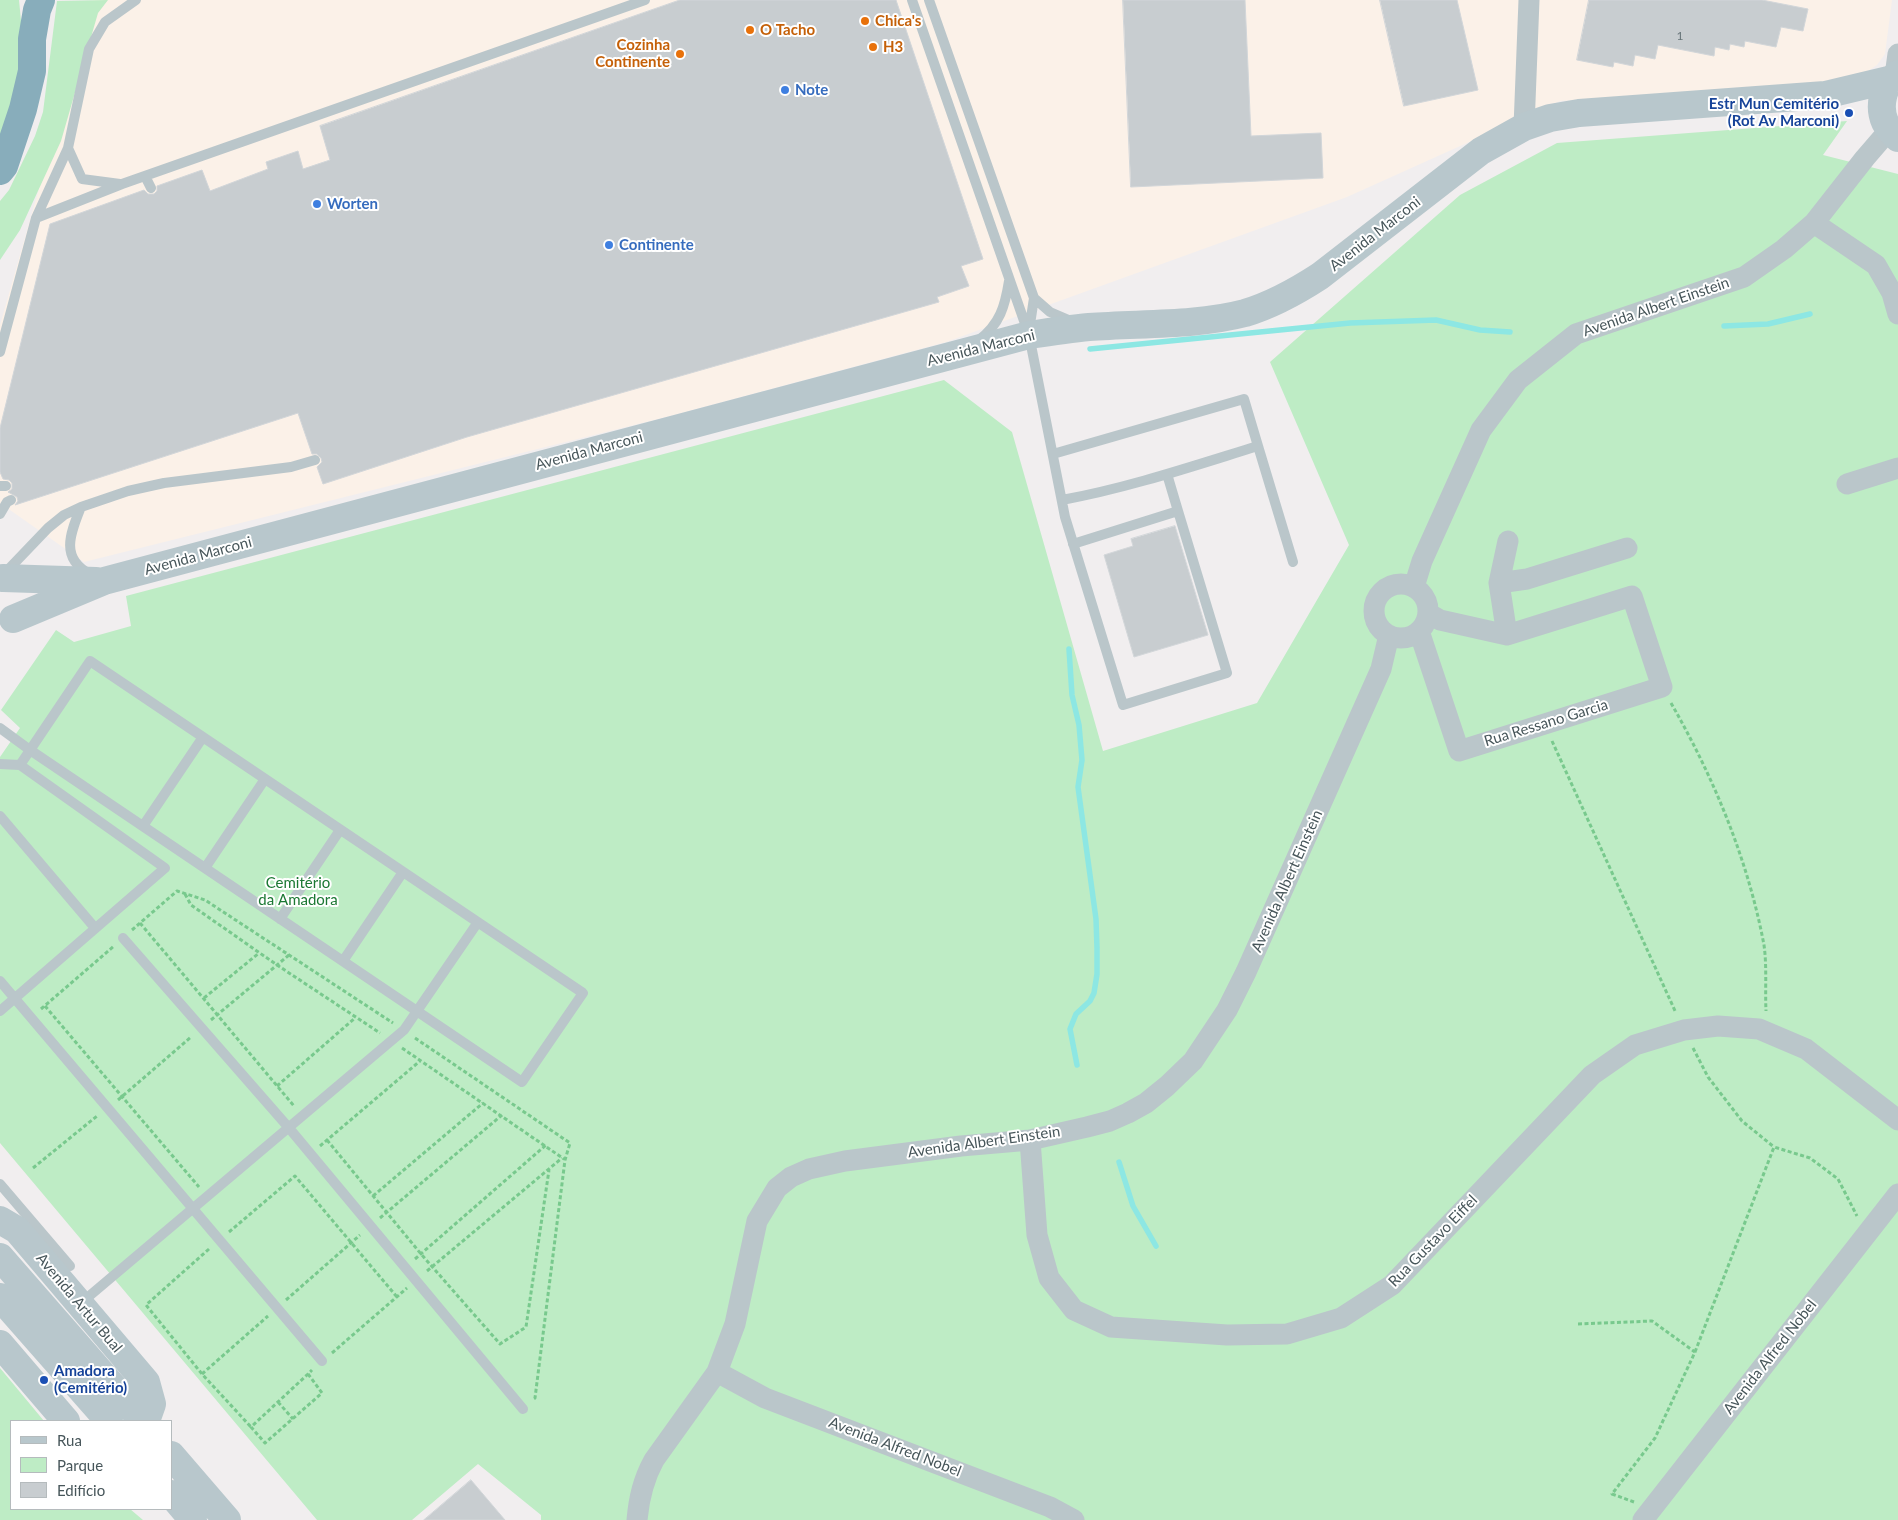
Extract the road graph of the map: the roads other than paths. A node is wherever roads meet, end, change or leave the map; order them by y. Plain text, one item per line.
1 (41, 0) edge
2 (136, 0) edge
3 (645, 0) edge
4 (912, 0) edge
5 (930, 0) edge
6 (1529, 0) edge
7 (1896, 71) edge
8 (1825, 95) junction
9 (1524, 127) junction
10 (1890, 127) edge
11 (68, 148) junction
12 (0, 171) edge
13 (145, 176) junction
14 (122, 184) junction
15 (151, 188) dead end
16 (36, 218) junction
17 (1814, 223) junction
18 (1009, 280) junction
19 (1034, 298) junction
20 (1898, 314) edge
21 (1088, 327) junction
22 (1029, 335) junction
23 (964, 351) junction
24 (0, 352) edge
25 (1258, 446) junction
26 (1053, 454) junction
27 (315, 460) dead end
28 (1898, 468) edge
29 (1167, 474) junction
30 (1847, 484) dead end
31 (10, 500) dead end
32 (1062, 500) junction
33 (81, 507) junction
34 (1178, 511) junction
35 (0, 514) edge
36 (1508, 541) dead end
37 (1074, 544) junction
38 (1627, 548) dead end
39 (1293, 562) dead end
40 (1, 576) edge
41 (104, 581) junction
42 (1499, 583) junction
43 (1414, 587) junction
44 (1423, 622) junction
45 (7, 628) edge
46 (1389, 635) junction
47 (1507, 635) junction
48 (0, 728) edge
49 (203, 737) junction
50 (30, 750) junction
51 (0, 764) edge
52 (20, 766) junction
53 (265, 779) junction
54 (0, 816) edge
55 (143, 826) junction
56 (340, 830) junction
57 (205, 868) junction
58 (403, 872) junction
59 (280, 919) junction
60 (478, 922) junction
61 (95, 928) junction
62 (123, 938) road end
63 (343, 962) junction
64 (0, 981) edge
65 (15, 998) junction
66 (0, 1011) edge
67 (418, 1012) junction
68 (1898, 1120) edge
69 (289, 1128) junction
70 (1030, 1140) junction
71 (0, 1184) edge
72 (1898, 1194) edge
73 (192, 1209) junction
74 (16, 1224) edge
75 (0, 1257) edge
76 (70, 1266) dead end
77 (0, 1297) edge
78 (80, 1304) junction
79 (0, 1344) edge
80 (322, 1362) road end
81 (717, 1372) junction
82 (523, 1409) road end
83 (65, 1420) edge
84 (108, 1420) edge
85 (143, 1420) edge
86 (144, 1420) edge
87 (172, 1456) edge
88 (1647, 1514) edge
89 (227, 1520) edge
90 (636, 1520) edge
91 (1074, 1520) edge

1 - 12 highway
2 - 11 lane
3 - 13 lane
4 - 18 lane
5 - 19 lane
6 - 9 street
7 - 8 street, Avenida Marconi
7 - 10 street
8 - 9 street, Avenida Marconi
8 - 10 street, Avenida Marconi
9 - 21 street, Avenida Marconi
10 - 17 street, Avenida Albert Einstein
11 - 14 lane
11 - 16 lane
13 - 14 lane
13 - 15 lane
14 - 16 lane
16 - 24 lane
17 - 20 street
17 - 43 street, Avenida Albert Einstein
18 - 22 lane
18 - 23 lane
19 - 21 lane
19 - 22 lane
21 - 22 street, Avenida Marconi
22 - 23 street, Avenida Marconi
22 - 26 lane
23 - 41 street, Avenida Marconi
25 - 26 lane
25 - 29 lane
25 - 39 lane
26 - 32 lane
27 - 33 lane
28 - 30 street
29 - 32 lane
29 - 34 lane
31 - 35 lane
32 - 37 lane
33 - 40 lane
33 - 41 lane
34 - 37 lane
34 - 37 lane
36 - 42 street
38 - 42 street
40 - 41 street, Avenida Marconi
40 - 45 street
41 - 45 street, Avenida Marconi
42 - 47 street
43 - 44 street
43 - 46 street
44 - 46 street
44 - 47 street
44 - 47 street, Rua Ressano Garcia
46 - 70 street, Avenida Albert Einstein
48 - 50 lane
49 - 50 lane
49 - 53 lane
49 - 55 lane
50 - 52 lane
50 - 55 lane
51 - 52 lane
52 - 61 lane
53 - 56 lane
53 - 57 lane
54 - 61 lane
55 - 57 lane
56 - 58 lane
56 - 59 lane
57 - 59 lane
58 - 60 lane
58 - 63 lane
59 - 63 lane
60 - 67 lane
60 - 67 lane
61 - 65 lane
62 - 69 lane
63 - 67 lane
64 - 65 lane
65 - 66 lane
65 - 73 lane
67 - 69 lane
68 - 70 street, Rua Gustavo Eiffel
69 - 73 lane
69 - 82 lane
70 - 81 street, Avenida Albert Einstein
71 - 74 lane
72 - 88 street, Avenida Alfred Nobel
73 - 78 lane
73 - 80 lane
74 - 76 lane
74 - 78 street, Avenida Artur Bual
75 - 85 street, Avenida Artur Bual
77 - 84 street
78 - 86 street, Avenida Artur Bual
79 - 83 street
81 - 90 street, Avenida Albert Einstein
81 - 91 street, Avenida Alfred Nobel
87 - 89 street

